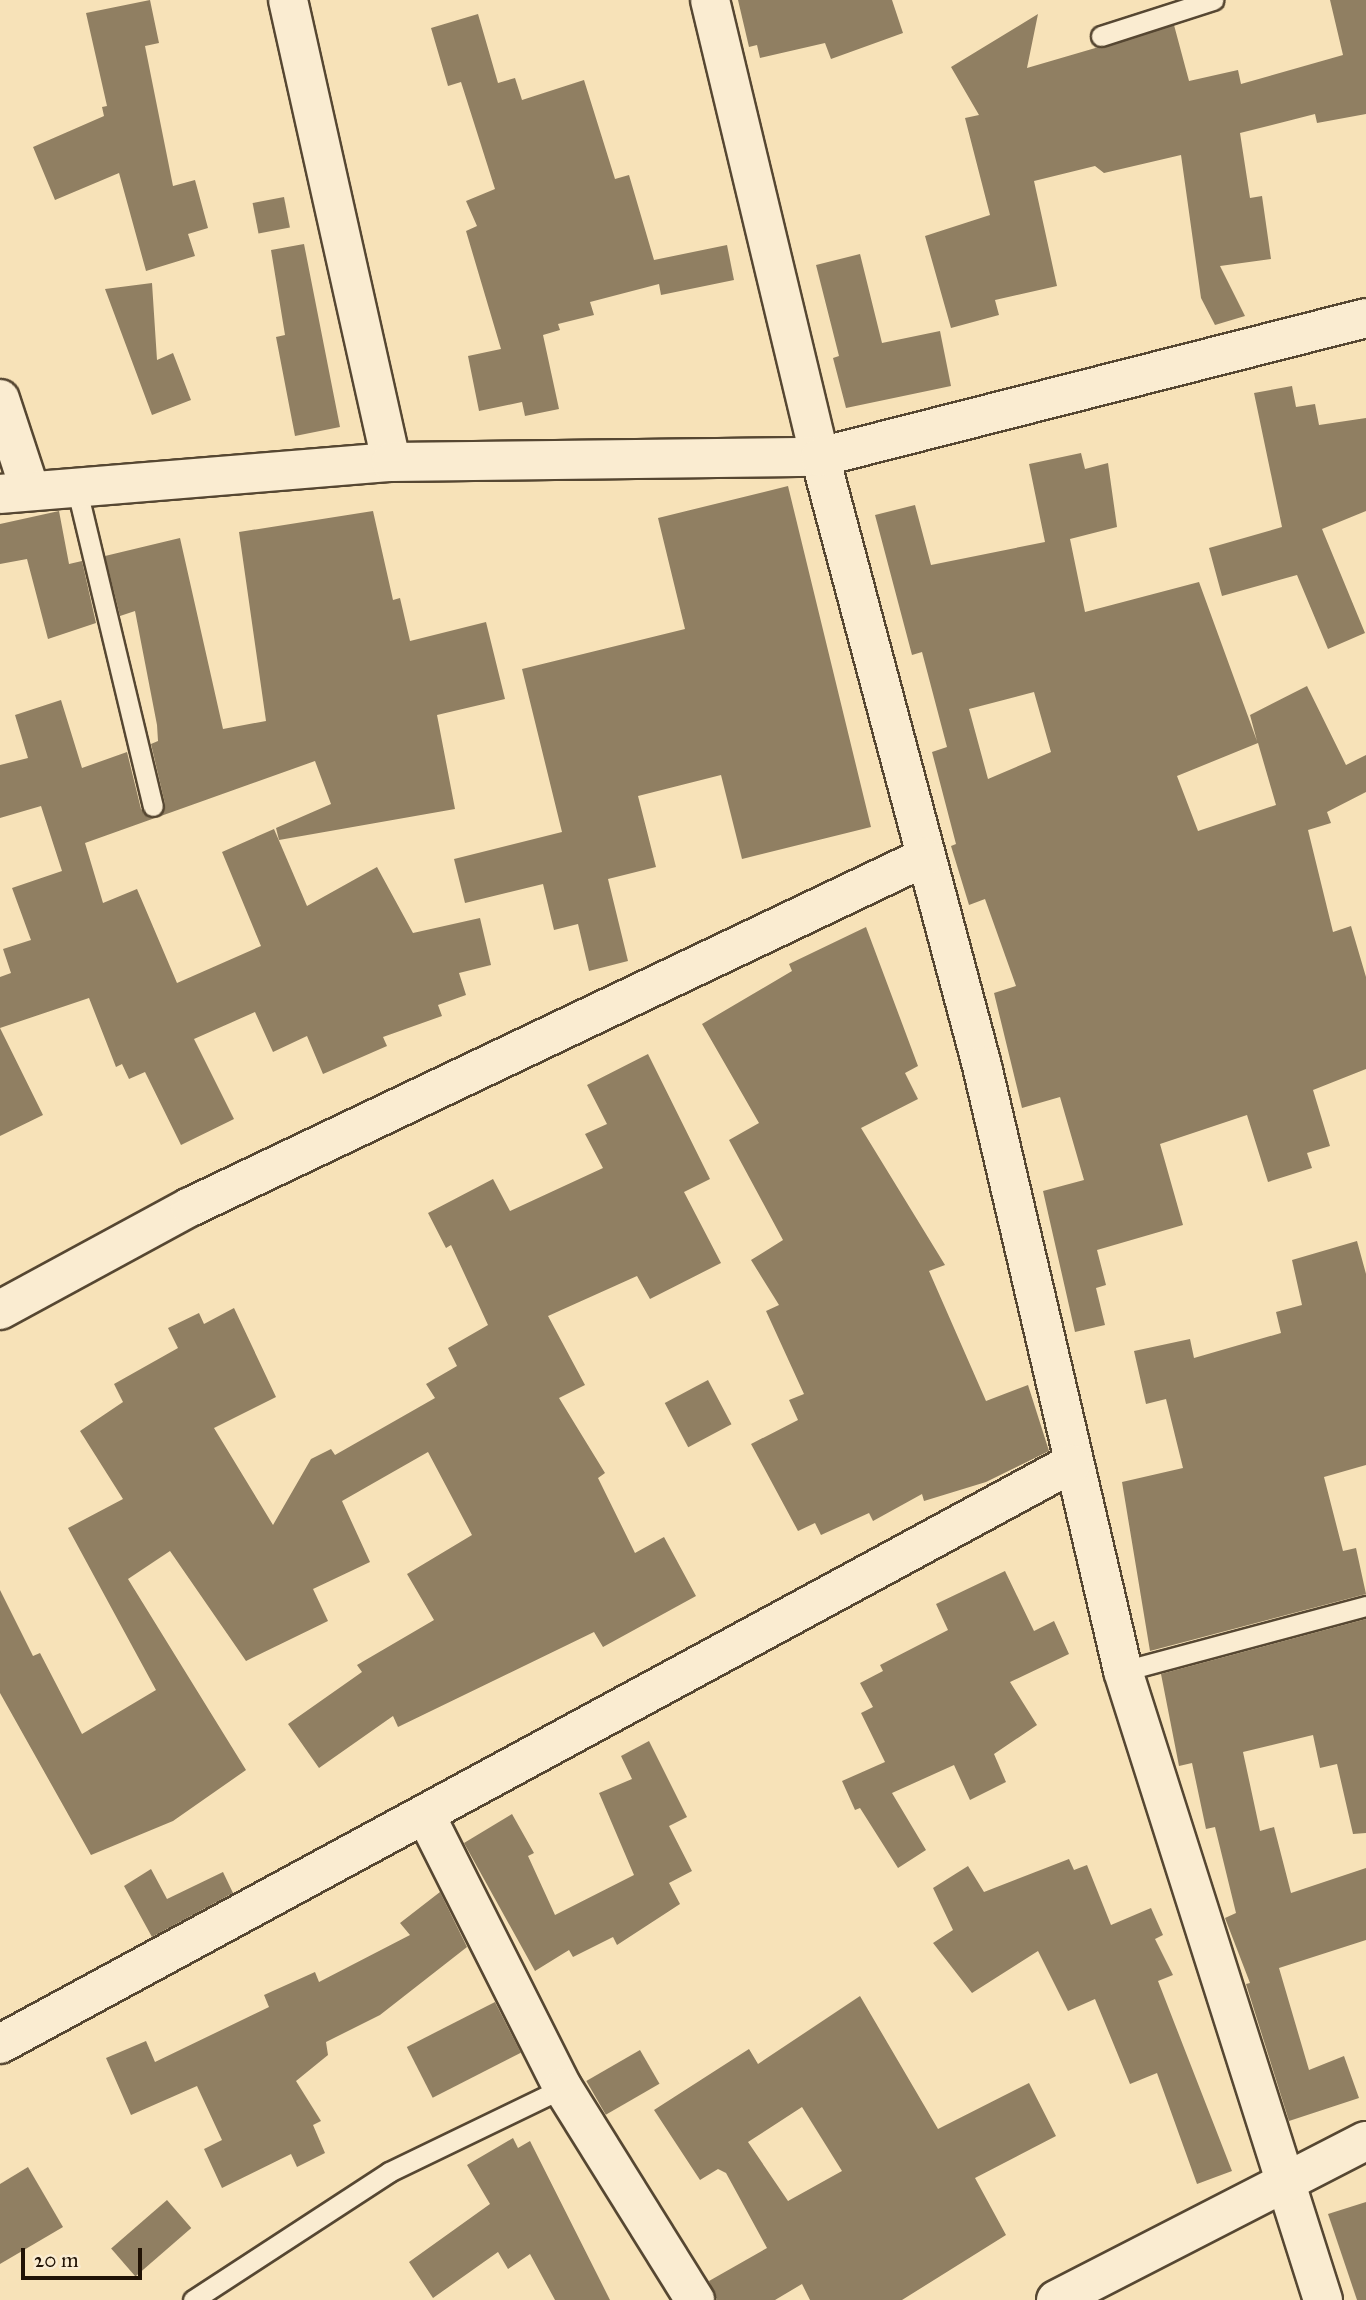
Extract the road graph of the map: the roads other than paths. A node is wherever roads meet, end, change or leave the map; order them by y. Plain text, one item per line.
1 (288, 0) edge
2 (710, 0) edge
3 (1213, 0) edge
4 (1101, 36) dead end
5 (1366, 318) edge
6 (0, 399) edge
7 (820, 457) junction
8 (391, 462) junction
9 (76, 486) junction
10 (15, 492) edge
11 (153, 806) dead end
12 (925, 856) junction
13 (0, 1310) edge
14 (1071, 1464) junction
15 (1366, 1606) edge
16 (1123, 1671) junction
17 (425, 1814) junction
18 (0, 2044) edge
19 (564, 2088) junction
20 (1366, 2141) edge
21 (1282, 2184) junction
22 (193, 2300) edge
23 (695, 2300) edge
24 (1056, 2300) edge
25 (1323, 2300) edge

1 - 8 street
2 - 7 street
3 - 4 lane
5 - 7 street
6 - 10 street
7 - 8 street
7 - 12 street
8 - 9 street
9 - 10 street
9 - 11 lane
12 - 13 street
12 - 14 street
14 - 16 street
14 - 17 street
15 - 16 lane
16 - 21 street
17 - 18 street
17 - 19 street
19 - 22 lane
19 - 23 street
20 - 21 street
21 - 24 street
21 - 25 street

